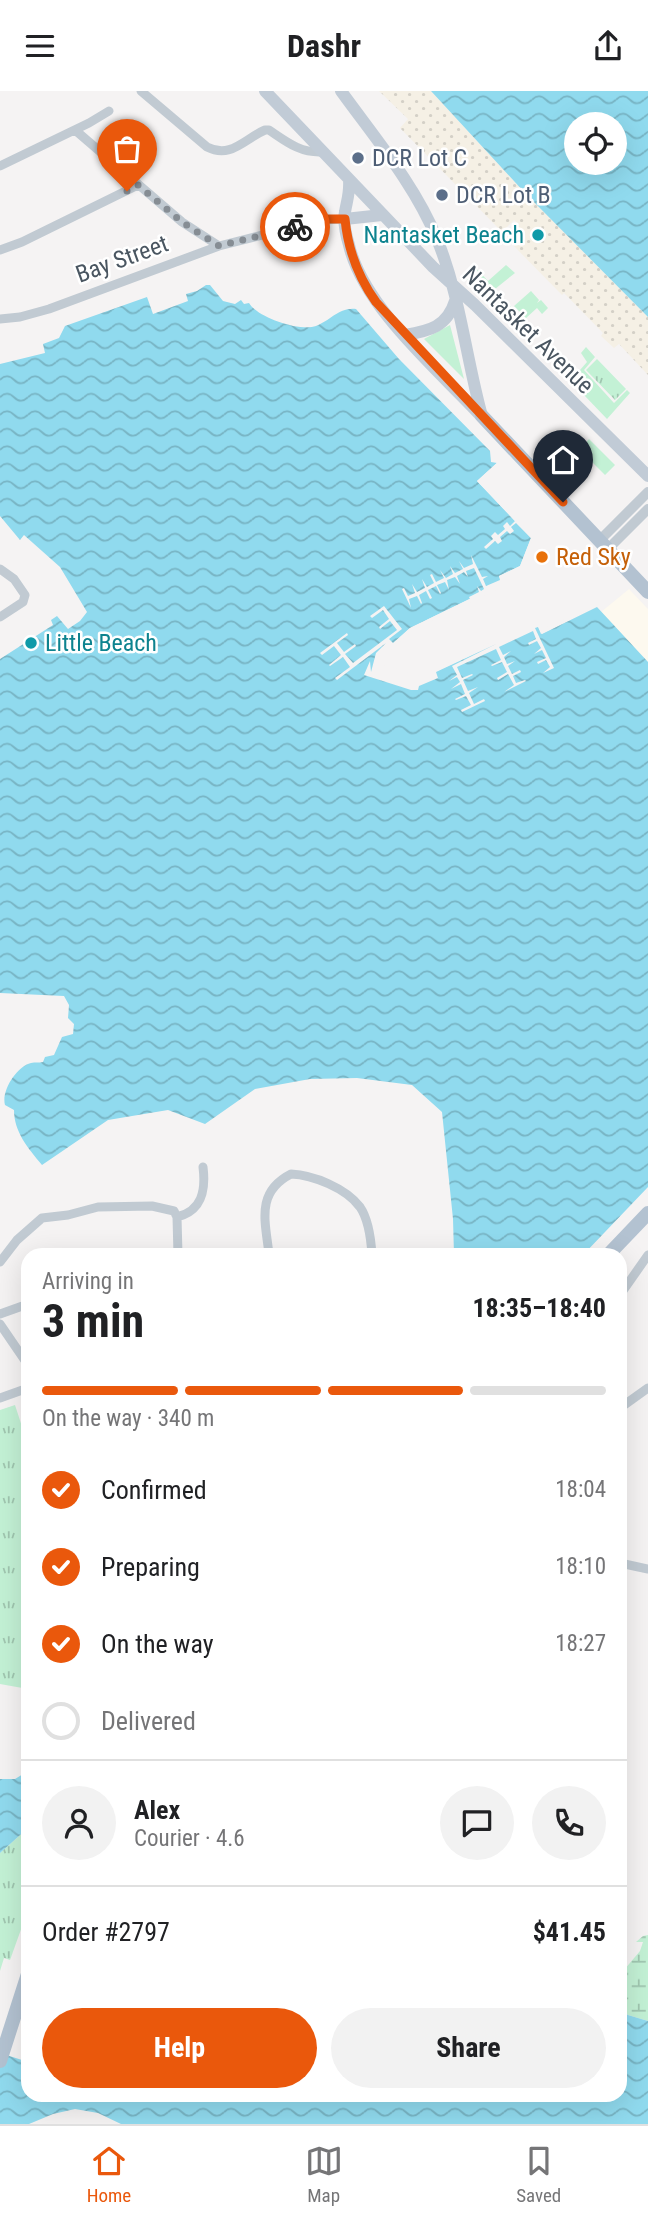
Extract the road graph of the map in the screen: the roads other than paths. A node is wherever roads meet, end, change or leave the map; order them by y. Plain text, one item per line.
1 (141, 91) edge
2 (265, 91) edge
3 (341, 91) edge
4 (109, 111) dead end
5 (75, 130) junction
6 (323, 152) junction
7 (0, 166) edge
8 (349, 180) junction
9 (138, 185) junction
10 (382, 215) junction
11 (345, 219) junction
12 (219, 246) junction
13 (0, 250) edge
14 (451, 283) junction
15 (455, 301) junction
16 (0, 319) edge
17 (405, 335) junction
18 (482, 417) junction
19 (648, 476) edge
20 (648, 492) edge
21 (648, 509) edge
22 (603, 545) junction
23 (0, 569) edge
24 (648, 593) edge
25 (0, 617) edge
26 (204, 1167) dead end
27 (647, 1214) edge
28 (177, 1217) junction
29 (178, 1248) edge
30 (270, 1248) edge
31 (371, 1248) edge
32 (615, 1248) edge
33 (648, 1255) edge
34 (0, 1262) edge
35 (627, 1285) edge
36 (21, 1306) edge
37 (0, 1314) edge
38 (0, 1324) edge
39 (21, 1356) edge
40 (648, 1388) edge
41 (21, 1390) edge
42 (0, 1398) edge
43 (627, 1403) edge
44 (627, 1564) edge
45 (648, 1569) edge
46 (21, 1996) edge
47 (2, 2056) edge

1 - 6 street
2 - 6 main road, Nantasket Avenue
3 - 14 main road
4 - 5 street
5 - 7 street
5 - 9 street
6 - 8 main road, Nantasket Avenue
8 - 10 main road, Nantasket Avenue
8 - 11 main road
9 - 12 street
9 - 13 street
10 - 11 main road, Bay Street
10 - 14 main road, Nantasket Avenue
11 - 12 street, Bay Street
11 - 17 main road
12 - 16 street, Bay Street
14 - 15 main road
14 - 19 main road, Nantasket Avenue
15 - 17 main road
15 - 18 main road
17 - 18 main road
18 - 22 main road
20 - 22 street
21 - 22 street
22 - 24 main road
23 - 25 street
26 - 28 street
27 - 32 main road
28 - 29 street
28 - 34 street
30 - 31 street
33 - 35 street
36 - 37 street
38 - 39 street
40 - 43 street
41 - 42 street
44 - 45 street
46 - 47 main road

